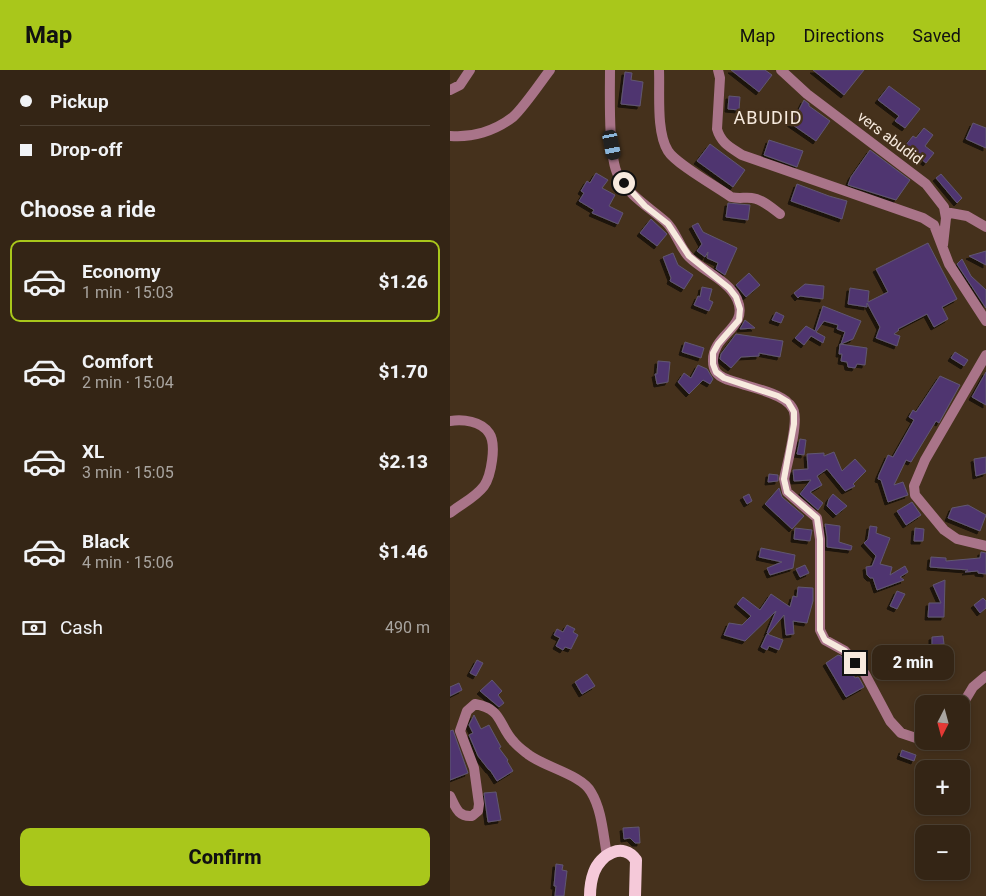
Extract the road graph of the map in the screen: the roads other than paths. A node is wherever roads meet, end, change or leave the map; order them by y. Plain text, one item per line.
1 (470, 70) edge
2 (550, 70) edge
3 (610, 70) edge
4 (659, 70) edge
5 (718, 70) edge
6 (780, 70) edge
7 (450, 90) edge
8 (450, 136) edge
9 (945, 212) junction
10 (780, 214) dead end
11 (986, 227) edge
12 (943, 249) junction
13 (986, 321) edge
14 (986, 355) edge
15 (450, 421) edge
16 (450, 513) edge
17 (986, 546) edge
18 (986, 676) edge
19 (968, 695) edge
20 (915, 738) edge
21 (450, 796) edge
22 (607, 855) junction
23 (590, 896) edge
24 (635, 896) edge

1 - 7 street
2 - 8 street
3 - 20 street
4 - 10 street
5 - 12 street
6 - 9 street, vers abudid
9 - 11 street
9 - 12 street
12 - 13 street
14 - 17 street
15 - 16 street
18 - 19 street
21 - 22 street
22 - 23 main road
22 - 24 main road

